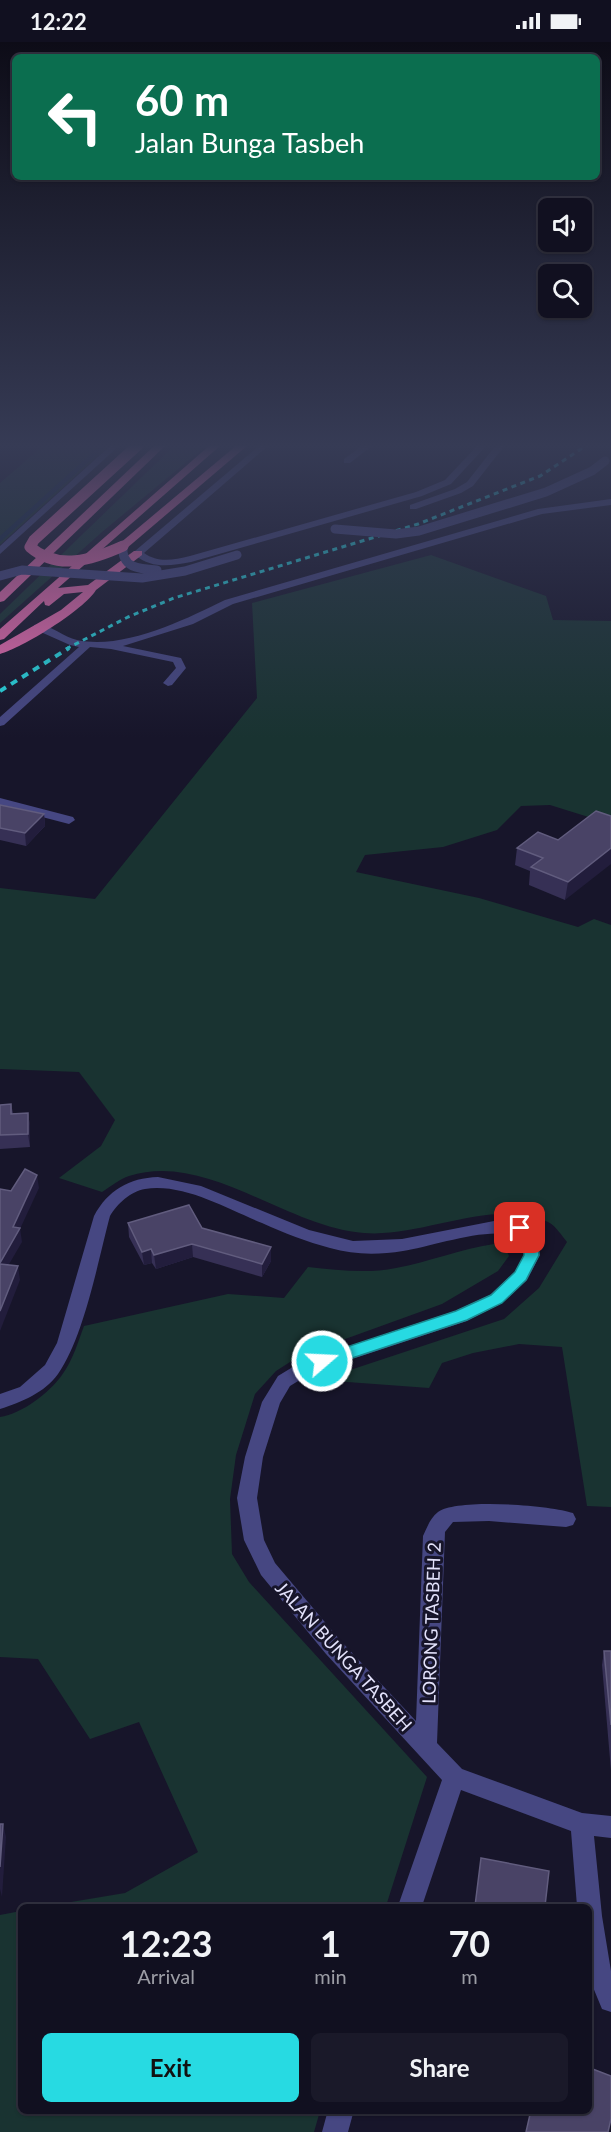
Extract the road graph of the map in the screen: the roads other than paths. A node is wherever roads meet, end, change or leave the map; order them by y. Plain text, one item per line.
1 (33, 543) edge
2 (58, 543) edge
3 (104, 543) edge
4 (127, 543) edge
5 (150, 543) edge
6 (248, 543) edge
7 (284, 543) edge
8 (434, 543) edge
9 (123, 546) junction
10 (138, 553) junction
11 (237, 555) junction
12 (0, 576) edge
13 (91, 588) junction
14 (0, 598) edge
15 (38, 627) junction
16 (0, 638) edge
17 (87, 645) junction
18 (111, 646) junction
19 (0, 650) edge
20 (168, 683) dead end
21 (0, 723) edge
22 (0, 802) edge
23 (69, 820) dead end
24 (0, 1402) edge
25 (566, 1519) dead end
26 (426, 1747) junction
27 (454, 1777) junction
28 (582, 1824) junction
29 (611, 1827) edge
30 (411, 1904) edge
31 (590, 1904) edge
32 (592, 1929) edge
33 (611, 2000) edge
34 (340, 2114) edge
35 (335, 2132) edge

1 - 9 highway, bridge
2 - 14 highway
3 - 16 highway
4 - 9 highway
5 - 10 street
6 - 10 street
7 - 11 street
8 - 18 street
9 - 11 street, bridge
10 - 13 highway
11 - 12 street, bridge
13 - 15 highway
13 - 16 highway
15 - 17 street
15 - 19 highway
17 - 18 street
17 - 21 street
18 - 20 street
22 - 23 street
24 - 26 street, JALAN BUNGA TASBEH
25 - 26 street, LORONG TASBEH 2
26 - 27 street, JALAN BUNGA TASBEH
27 - 28 street, JALAN BUNGA TASBEH
27 - 30 street
28 - 29 street, JALAN BUNGA TASBEH
28 - 31 street
32 - 33 street
34 - 35 street

